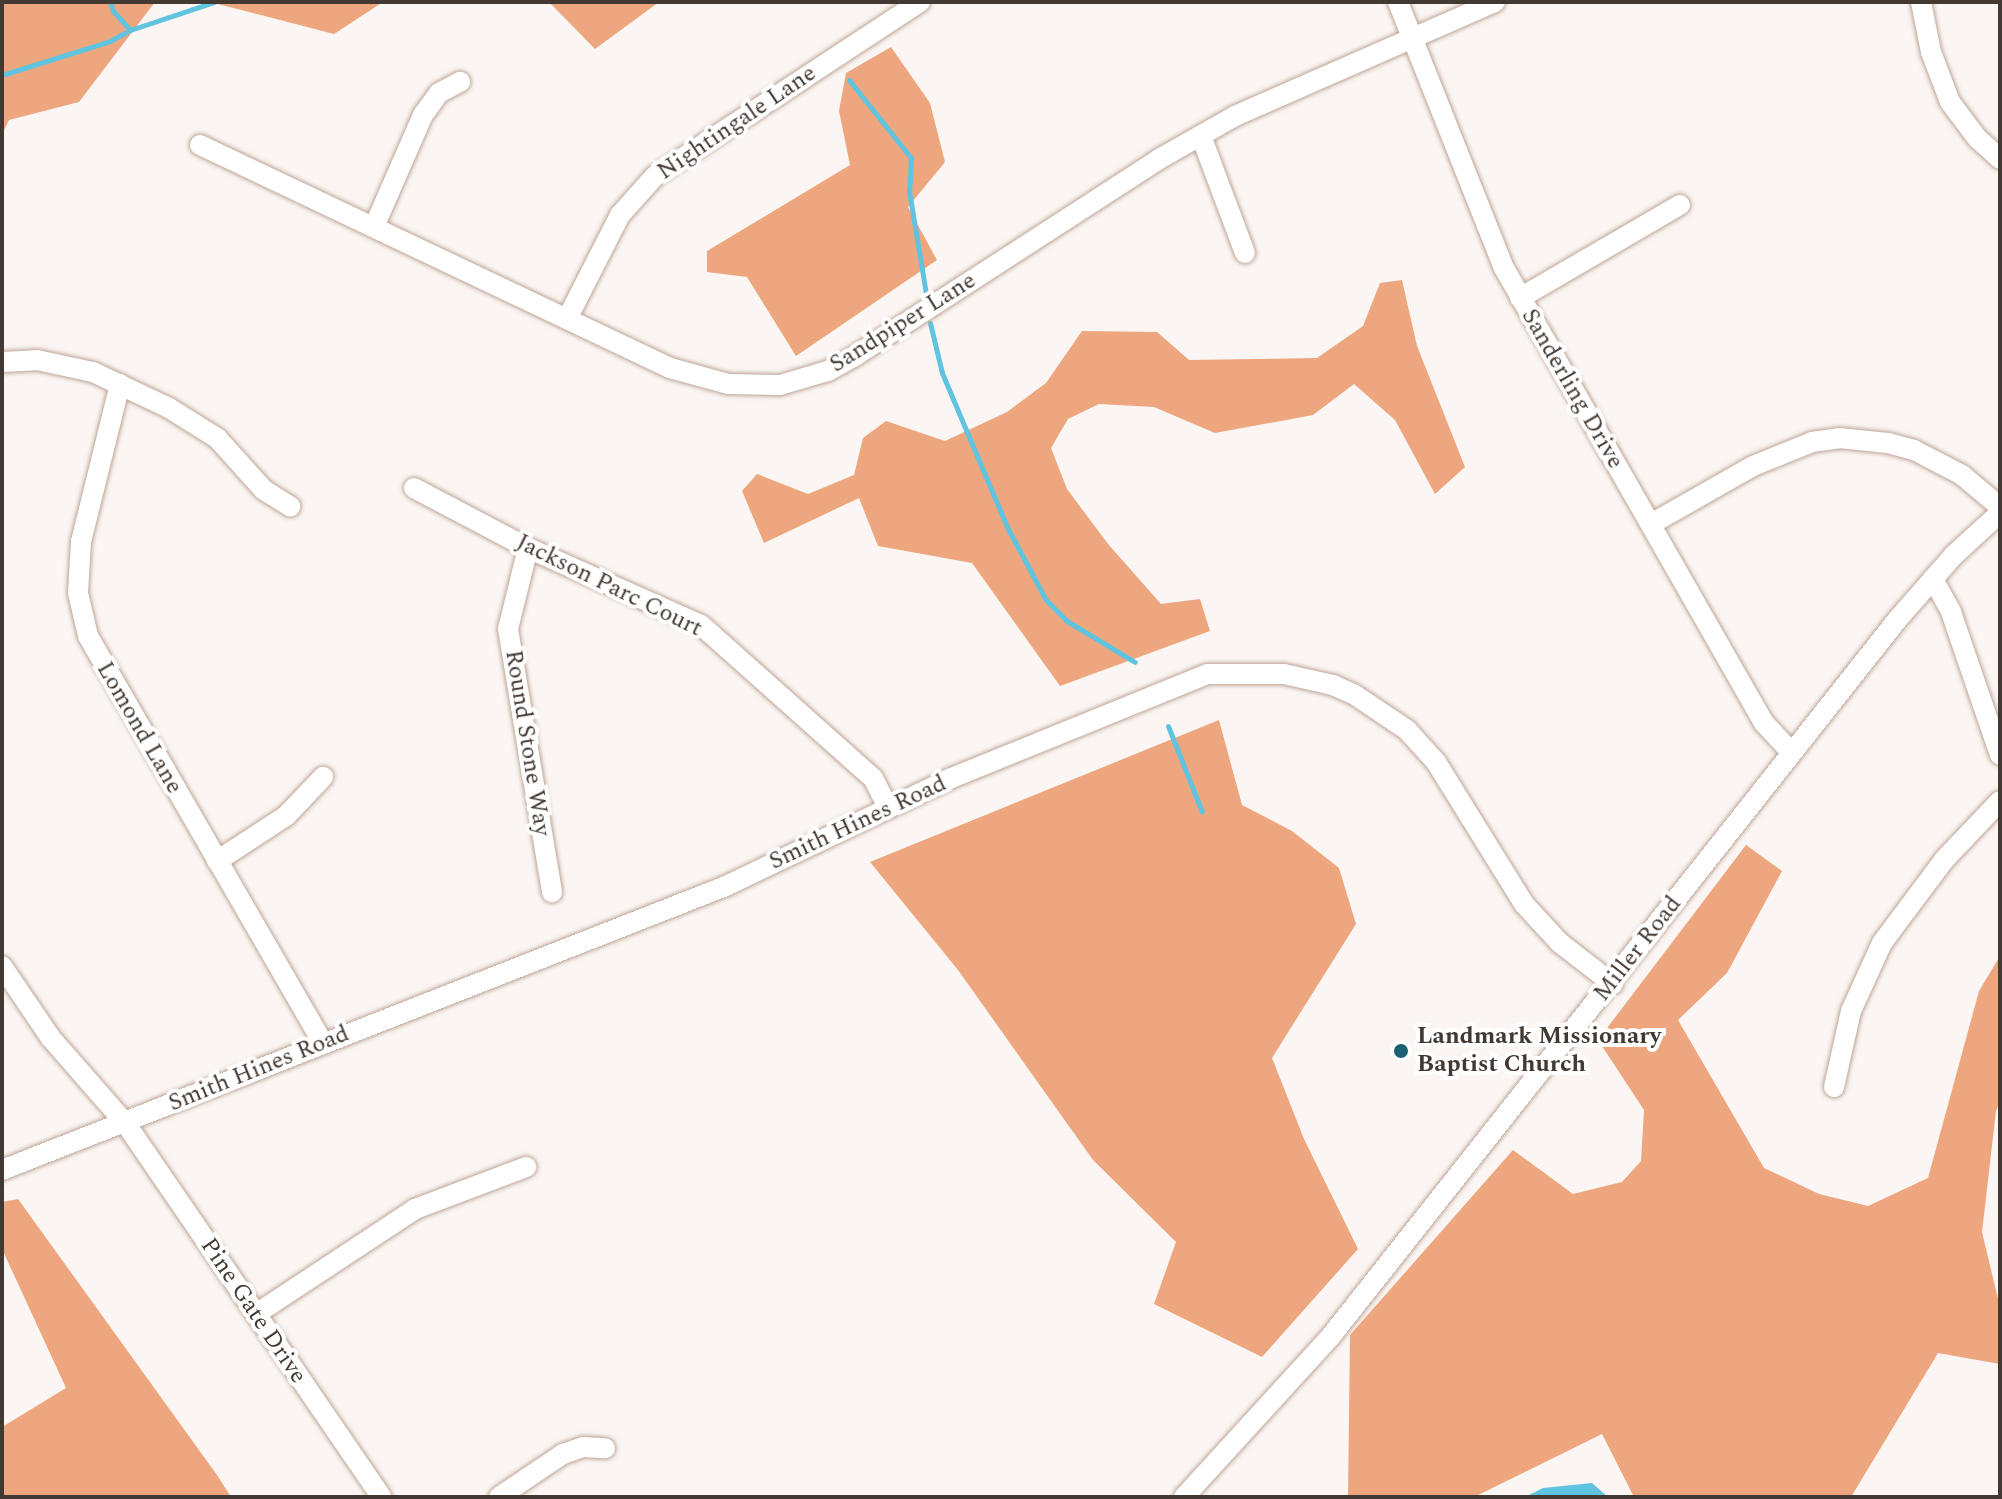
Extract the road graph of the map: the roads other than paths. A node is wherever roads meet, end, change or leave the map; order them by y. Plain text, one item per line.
1 (920, 2) edge
2 (1398, 2) edge
3 (1495, 2) edge
4 (1921, 2) edge
5 (1414, 40) junction
6 (460, 82) dead end
7 (1201, 136) junction
8 (200, 145) dead end
9 (2000, 159) edge
10 (1680, 205) dead end
11 (374, 227) junction
12 (1245, 253) dead end
13 (1520, 298) junction
14 (567, 319) junction
15 (2, 362) edge
16 (120, 384) junction
17 (414, 488) dead end
18 (290, 506) dead end
19 (2000, 507) edge
20 (2000, 513) edge
21 (1651, 524) junction
22 (528, 548) junction
23 (1933, 579) junction
24 (1790, 751) junction
25 (2000, 755) edge
26 (323, 777) dead end
27 (2000, 801) edge
28 (888, 808) junction
29 (217, 861) junction
30 (552, 892) dead end
31 (2, 966) edge
32 (1613, 984) junction
33 (322, 1042) junction
34 (1834, 1087) dead end
35 (126, 1124) junction
36 (526, 1167) dead end
37 (2, 1170) edge
38 (256, 1314) junction
39 (605, 1448) dead end
40 (381, 1497) edge
41 (499, 1497) edge
42 (1184, 1497) edge

1 - 14 street, Nightingale Lane
2 - 5 street, Sanderling Drive
3 - 5 street, Sandpiper Lane
4 - 9 street
5 - 7 street, Sandpiper Lane
5 - 13 street, Sanderling Drive
6 - 11 street
7 - 12 street
7 - 14 street, Sandpiper Lane
8 - 11 street, Sandpiper Lane
10 - 13 street
11 - 14 street, Sandpiper Lane
13 - 21 street, Sanderling Drive
15 - 16 street
16 - 18 street
16 - 29 street, Lomond Lane
17 - 22 street, Jackson Parc Court
19 - 21 street
20 - 23 street, Miller Road
21 - 24 street, Sanderling Drive
22 - 28 street, Jackson Parc Court
22 - 30 street, Round Stone Way
23 - 24 street, Miller Road
23 - 25 street
24 - 32 street, Miller Road
26 - 29 street
27 - 34 street
28 - 32 street, Smith Hines Road
28 - 33 street, Smith Hines Road
29 - 33 street, Lomond Lane
31 - 35 street, Pine Gate Drive
32 - 42 street, Miller Road
33 - 35 street, Smith Hines Road
35 - 37 street, Smith Hines Road
35 - 38 street, Pine Gate Drive
36 - 38 street
38 - 40 street, Pine Gate Drive
39 - 41 street

